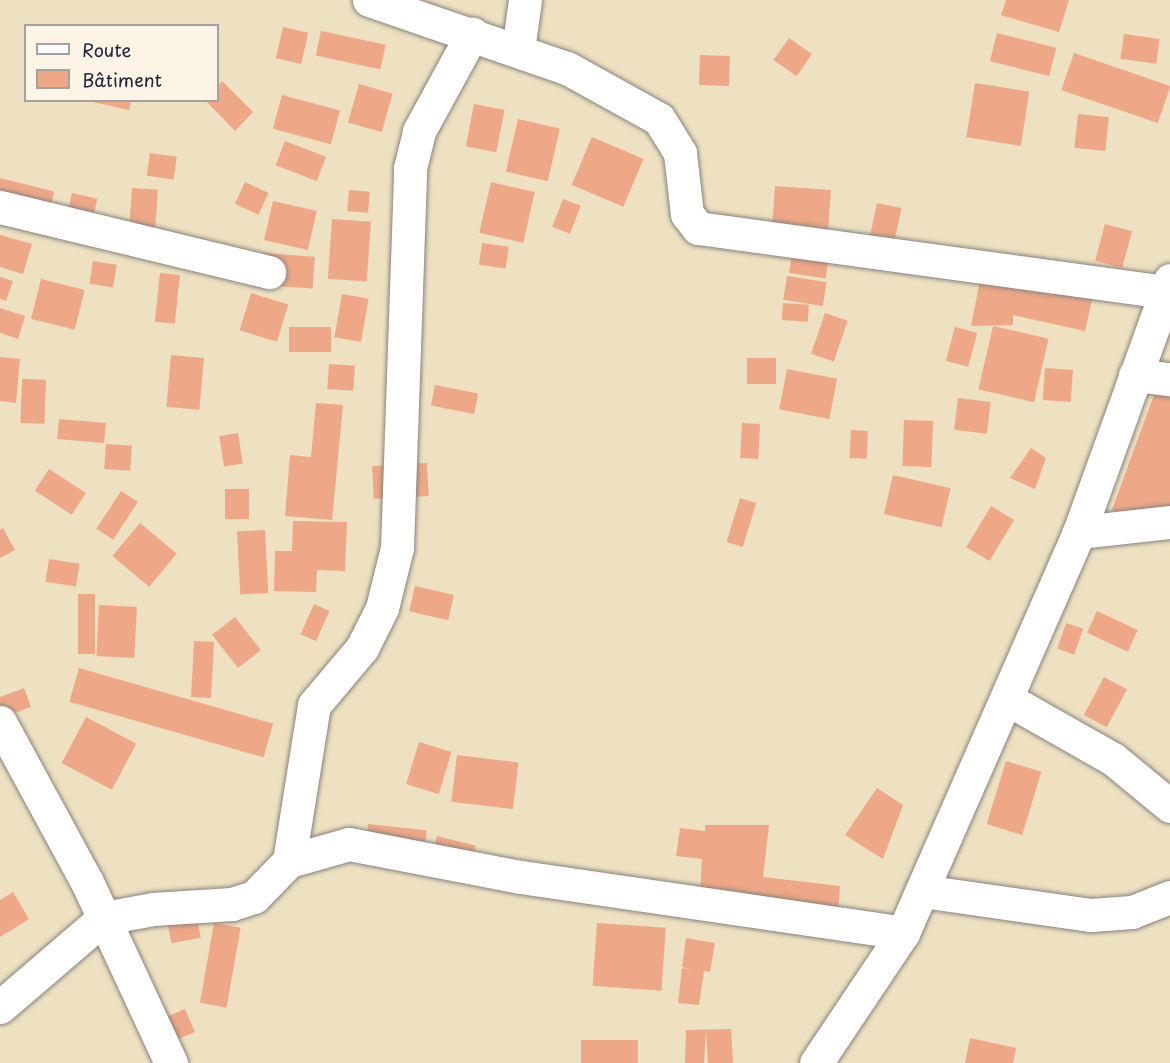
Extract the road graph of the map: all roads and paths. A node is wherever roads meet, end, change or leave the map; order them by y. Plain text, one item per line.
1 (369, 0) edge
2 (525, 0) edge
3 (472, 34) junction
4 (518, 50) junction
5 (0, 207) edge
6 (269, 272) dead end
7 (1167, 286) edge
8 (1135, 375) junction
9 (1170, 379) edge
10 (1170, 522) edge
11 (1079, 531) junction
12 (1007, 699) junction
13 (0, 722) edge
14 (1170, 806) edge
15 (289, 861) junction
16 (922, 891) junction
17 (1170, 897) edge
18 (104, 918) junction
19 (903, 933) junction
20 (0, 1007) edge
21 (819, 1062) edge
22 (171, 1063) edge

1 - 3 street
2 - 4 street
3 - 4 street
3 - 15 street
4 - 7 street
5 - 6 street
7 - 8 street
8 - 9 street
8 - 11 street
10 - 11 street
11 - 12 street
12 - 14 street
12 - 16 street
13 - 18 street
15 - 18 street
15 - 19 street
16 - 17 street
16 - 19 street
18 - 20 street
18 - 22 street
19 - 21 street

